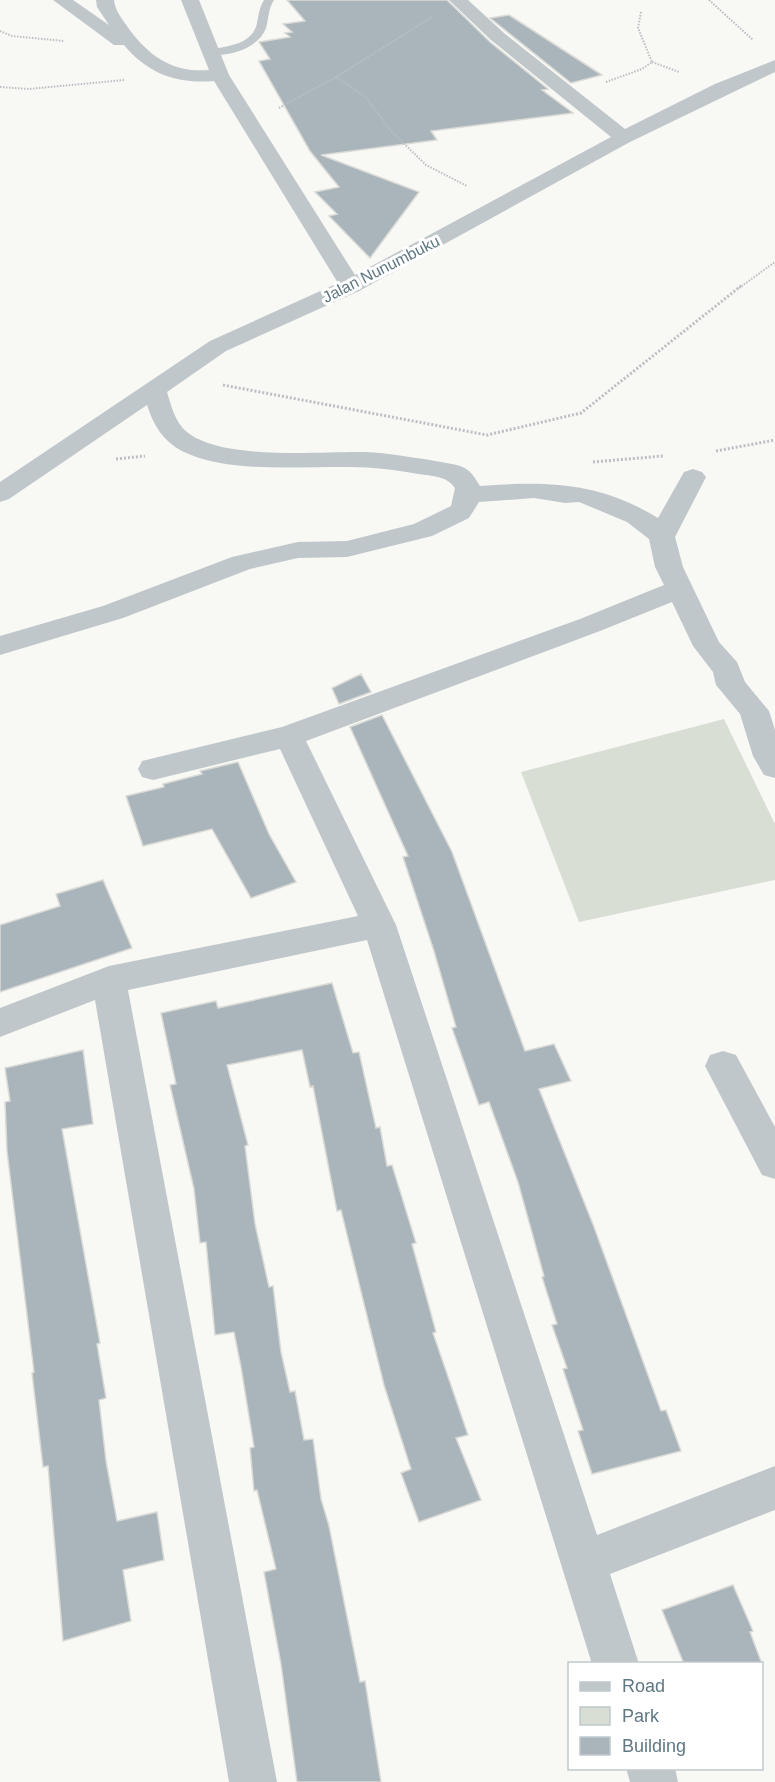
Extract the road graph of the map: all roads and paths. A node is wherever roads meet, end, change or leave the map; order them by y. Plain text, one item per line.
1 (62, 0) edge
2 (105, 0) edge
3 (190, 0) edge
4 (269, 0) edge
5 (709, 0) edge
6 (458, 1) edge
7 (641, 12) dead end
8 (759, 44) dead end
9 (134, 50) junction
10 (212, 52) junction
11 (775, 65) edge
12 (166, 72) junction
13 (220, 75) junction
14 (336, 77) junction
15 (0, 87) edge
16 (576, 94) junction
17 (249, 124) junction
18 (623, 138) junction
19 (502, 205) junction
20 (775, 262) edge
21 (351, 286) junction
22 (163, 382) junction
23 (775, 440) edge
24 (203, 450) junction
25 (714, 451) dead end
26 (671, 456) dead end
27 (592, 462) dead end
28 (41, 467) junction
29 (693, 477) dead end
30 (0, 494) edge
31 (468, 495) junction
32 (662, 537) junction
33 (680, 588) junction
34 (0, 646) edge
35 (289, 736) junction
36 (775, 767) edge
37 (153, 769) dead end
38 (379, 925) junction
39 (109, 980) junction
40 (0, 1023) edge
41 (723, 1066) dead end
42 (775, 1163) edge
43 (775, 1488) edge
44 (584, 1562) junction
45 (615, 1662) edge
46 (253, 1782) edge

1 - 9 street
2 - 9 street
3 - 10 street
4 - 10 lane
5 - 8 path
6 - 14 path
6 - 16 street
7 - 16 path
9 - 12 street
10 - 13 street
11 - 18 street, Jalan Nunumbuku
12 - 13 street
12 - 15 path
13 - 17 street
14 - 17 path
14 - 19 path
16 - 18 street
17 - 21 street
18 - 19 street, Jalan Nunumbuku
19 - 21 street, Jalan Nunumbuku
20 - 22 path
21 - 22 street, Jalan Nunumbuku
22 - 24 street
22 - 28 street, Jalan Nunumbuku
23 - 25 path
24 - 28 path
24 - 31 street
26 - 27 path
28 - 30 street, Jalan Nunumbuku
29 - 32 street
31 - 32 street
31 - 34 street
32 - 33 street
33 - 35 street
33 - 36 street
35 - 37 street
35 - 38 street
38 - 39 street
38 - 44 street
39 - 40 street
39 - 46 street
41 - 42 street
43 - 44 street
44 - 45 street

